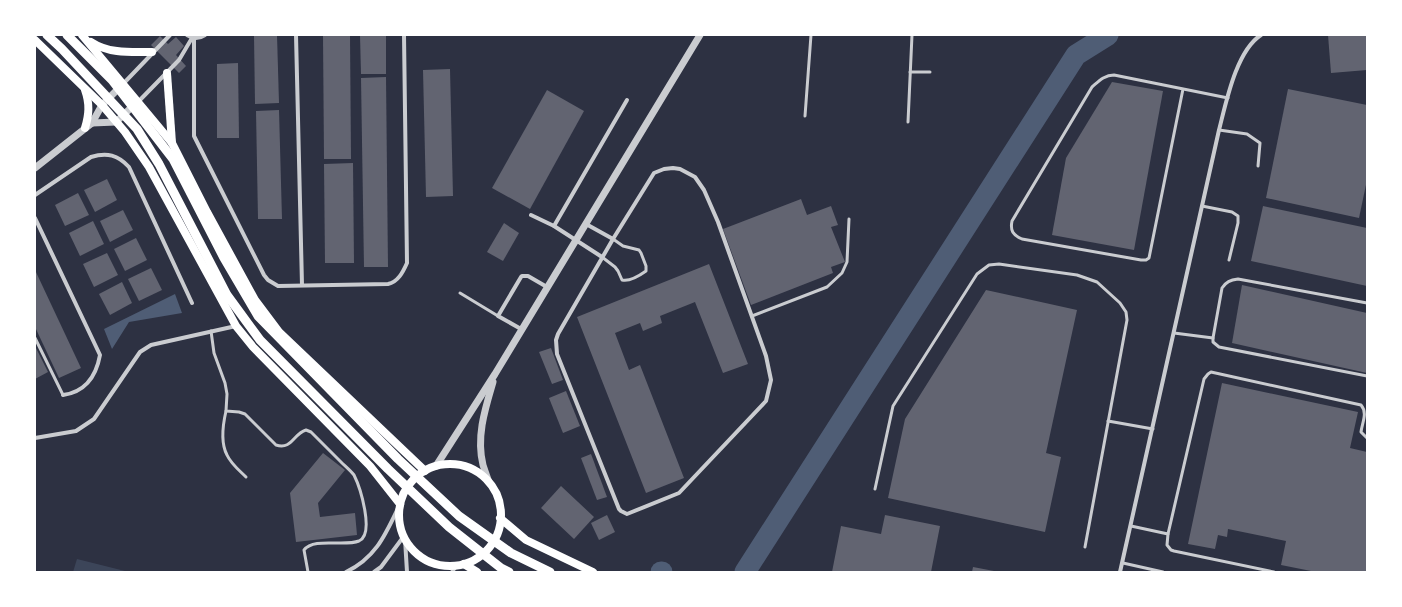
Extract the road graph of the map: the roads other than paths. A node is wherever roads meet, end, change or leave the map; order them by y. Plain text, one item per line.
1 (47, 35) edge
2 (67, 35) edge
3 (170, 35) edge
4 (187, 35) edge
5 (205, 35) edge
6 (296, 35) edge
7 (404, 35) edge
8 (700, 35) edge
9 (811, 35) edge
10 (912, 35) edge
11 (1261, 35) edge
12 (83, 36) edge
13 (193, 38) junction
14 (35, 40) edge
15 (152, 52) junction
16 (910, 72) junction
17 (930, 72) dead end
18 (167, 73) junction
19 (122, 84) junction
20 (84, 88) junction
21 (1183, 89) junction
22 (1228, 98) junction
23 (627, 100) dead end
24 (138, 102) junction
25 (102, 105) junction
26 (805, 116) dead end
27 (116, 122) junction
28 (908, 122) dead end
29 (92, 124) junction
30 (85, 128) junction
31 (1219, 130) junction
32 (172, 143) junction
33 (37, 166) edge
34 (1258, 166) dead end
35 (35, 195) edge
36 (1202, 206) junction
37 (531, 215) dead end
38 (35, 218) edge
39 (849, 219) dead end
40 (586, 224) junction
41 (554, 226) junction
42 (613, 239) junction
43 (576, 241) junction
44 (602, 257) junction
45 (1229, 260) dead end
46 (302, 285) junction
47 (547, 287) junction
48 (460, 294) dead end
49 (192, 303) dead end
50 (1367, 303) edge
51 (498, 316) junction
52 (752, 316) junction
53 (236, 326) junction
54 (521, 330) junction
55 (211, 331) junction
56 (1174, 333) junction
57 (35, 338) edge
58 (1213, 338) junction
59 (495, 374) junction
60 (1367, 376) edge
61 (63, 395) joint
62 (226, 411) junction
63 (1108, 421) junction
64 (1153, 429) junction
65 (35, 438) edge
66 (1367, 438) edge
67 (436, 466) junction
68 (425, 470) junction
69 (246, 477) dead end
70 (489, 482) junction
71 (875, 489) dead end
72 (400, 504) junction
73 (500, 518) junction
74 (1131, 526) junction
75 (1168, 534) junction
76 (404, 537) junction
77 (1085, 547) dead end
78 (1123, 563) junction
79 (457, 567) edge
80 (308, 572) edge
81 (346, 572) edge
82 (374, 572) edge
83 (407, 572) edge
84 (477, 572) edge
85 (509, 572) edge
86 (550, 572) edge
87 (593, 572) edge
88 (1121, 572) edge
89 (1164, 572) edge
90 (1274, 572) edge

1 - 85 highway
2 - 86 highway
3 - 15 street
4 - 13 street
5 - 13 street
6 - 46 street
7 - 46 street
8 - 40 street
9 - 26 lane
10 - 16 lane
11 - 22 street
12 - 15 main road
12 - 19 main road
13 - 18 street
13 - 46 street
14 - 20 main road
15 - 19 street
16 - 17 lane
16 - 28 lane
18 - 24 street
18 - 32 main road
19 - 24 main road
19 - 25 street
20 - 25 main road
20 - 30 main road
21 - 21 lane
21 - 22 lane
22 - 31 street
23 - 41 street
24 - 27 street
24 - 32 main road
25 - 27 main road
25 - 29 street
27 - 29 street
27 - 53 main road
29 - 30 street
30 - 33 street
31 - 34 lane
31 - 36 street
32 - 68 main road
35 - 49 street
36 - 45 lane
36 - 56 street
37 - 41 street
38 - 61 street
39 - 52 lane
40 - 42 street
40 - 43 street
41 - 43 street
42 - 44 street
42 - 44 lane
42 - 52 street
43 - 44 street
43 - 47 street
44 - 52 street
47 - 51 street
47 - 54 street
48 - 51 lane
50 - 58 lane
51 - 54 street
53 - 55 street
53 - 72 main road
54 - 59 street
55 - 62 lane
55 - 65 street
56 - 58 lane
56 - 64 street
57 - 61 lane
58 - 60 lane
59 - 67 street
59 - 70 street
62 - 69 lane
62 - 80 lane
63 - 64 lane
63 - 71 lane
63 - 77 lane
64 - 74 street
66 - 75 lane
67 - 68 main road
67 - 70 main road
68 - 72 main road
70 - 73 main road
72 - 76 main road
72 - 81 street
73 - 79 main road
73 - 87 main road
74 - 75 lane
74 - 78 street
75 - 90 lane
76 - 79 main road
76 - 82 street
76 - 83 street
78 - 88 street
78 - 89 lane
79 - 84 main road

